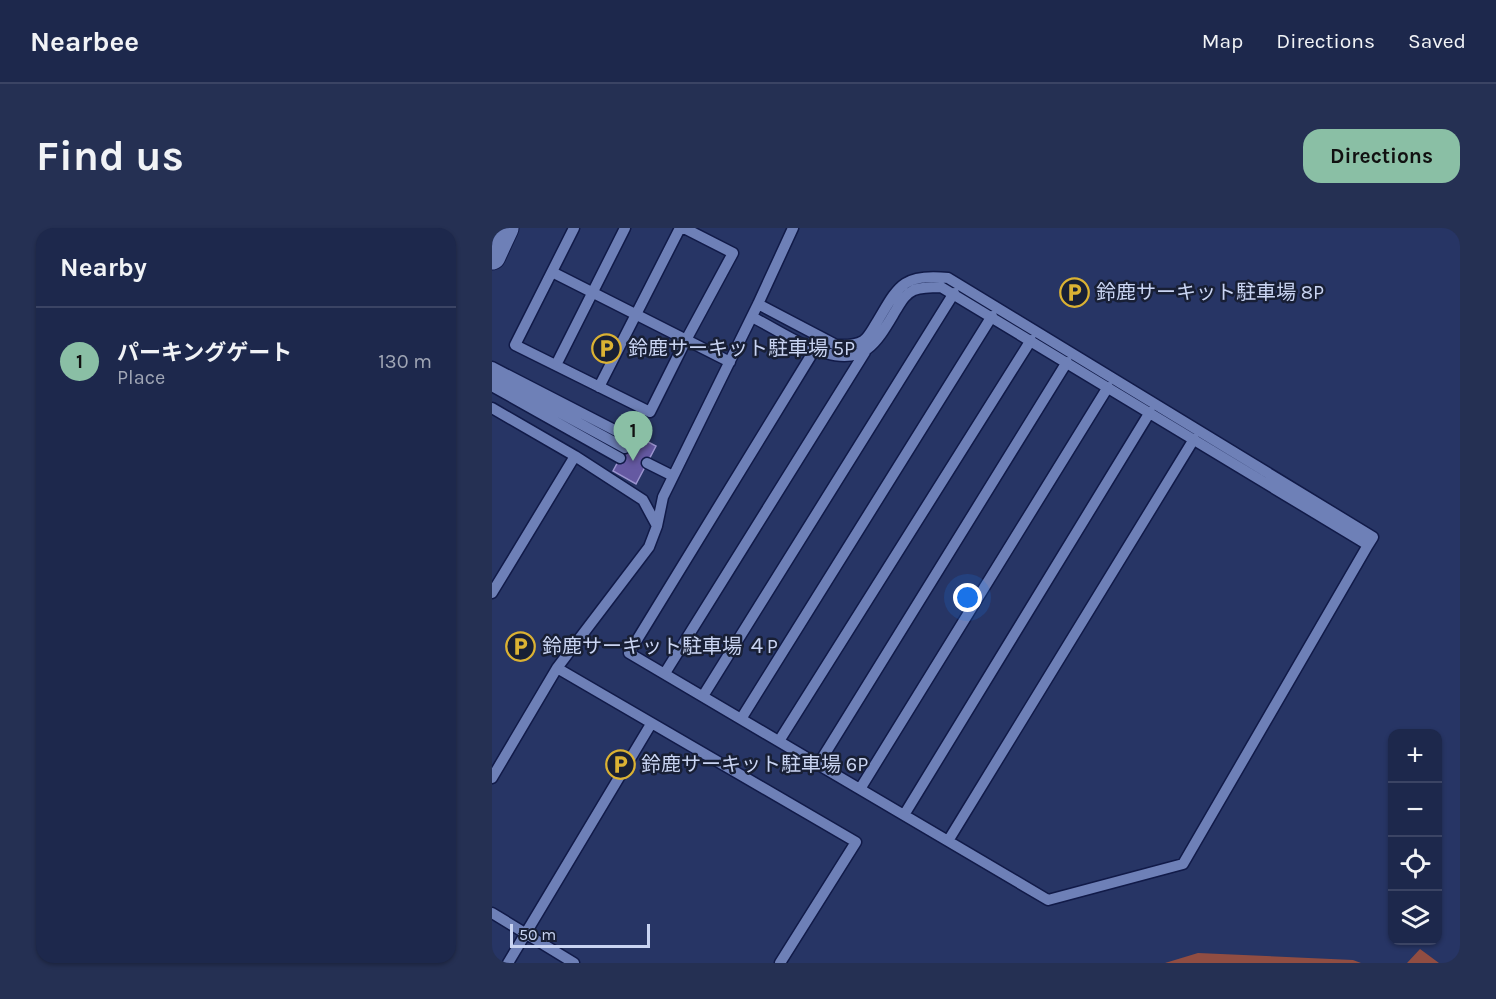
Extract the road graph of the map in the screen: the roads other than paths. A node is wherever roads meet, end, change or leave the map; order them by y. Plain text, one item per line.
1 (505, 228) edge
2 (574, 228) edge
3 (625, 228) edge
4 (682, 228) edge
5 (793, 228) edge
6 (492, 256) edge
7 (552, 272) junction
8 (593, 292) junction
9 (954, 293) junction
10 (758, 304) junction
11 (636, 314) junction
12 (992, 316) junction
13 (752, 317) junction
14 (686, 340) junction
15 (1031, 340) junction
16 (814, 350) junction
17 (865, 352) junction
18 (730, 362) junction
19 (1067, 362) junction
20 (556, 365) junction
21 (492, 367) edge
22 (492, 376) edge
23 (492, 386) edge
24 (599, 387) junction
25 (1108, 387) junction
26 (492, 408) edge
27 (1150, 412) junction
28 (1194, 439) junction
29 (576, 456) junction
30 (620, 459) dead end
31 (646, 463) dead end
32 (673, 476) junction
33 (663, 497) junction
34 (644, 500) junction
35 (657, 526) junction
36 (1368, 545) junction
37 (492, 593) edge
38 (557, 668) junction
39 (665, 673) junction
40 (703, 696) junction
41 (741, 719) junction
42 (651, 724) junction
43 (779, 741) junction
44 (818, 765) junction
45 (492, 778) edge
46 (860, 789) junction
47 (904, 815) junction
48 (948, 841) junction
49 (492, 913) edge
50 (526, 934) junction
51 (508, 963) edge
52 (574, 963) edge
53 (780, 963) edge

1 - 6 street
2 - 7 lane
3 - 8 lane
4 - 11 lane
4 - 14 lane
5 - 10 lane
7 - 8 lane
7 - 20 lane
8 - 11 lane
8 - 20 lane
9 - 12 lane
9 - 17 lane
9 - 40 lane
10 - 13 lane
10 - 36 lane
11 - 14 lane
11 - 24 lane
12 - 15 lane
12 - 41 lane
13 - 16 lane
13 - 18 lane
14 - 18 lane
14 - 24 lane
15 - 19 lane
15 - 43 lane
16 - 17 lane
16 - 39 lane
17 - 39 lane
18 - 32 lane
19 - 25 lane
19 - 44 lane
20 - 24 lane
21 - 22 lane
23 - 30 lane
25 - 27 lane
25 - 46 lane
26 - 29 lane
27 - 28 lane
27 - 47 lane
28 - 36 lane
28 - 48 lane
29 - 34 lane
29 - 37 lane
31 - 32 lane
32 - 33 lane
33 - 34 lane
33 - 35 lane
34 - 35 lane
35 - 38 lane
36 - 48 lane
38 - 42 lane
38 - 45 lane
39 - 40 lane
40 - 41 lane
41 - 43 lane
42 - 50 lane
42 - 53 lane
43 - 44 lane
44 - 46 lane
46 - 47 lane
47 - 48 lane
49 - 50 lane
50 - 51 lane
50 - 52 lane

